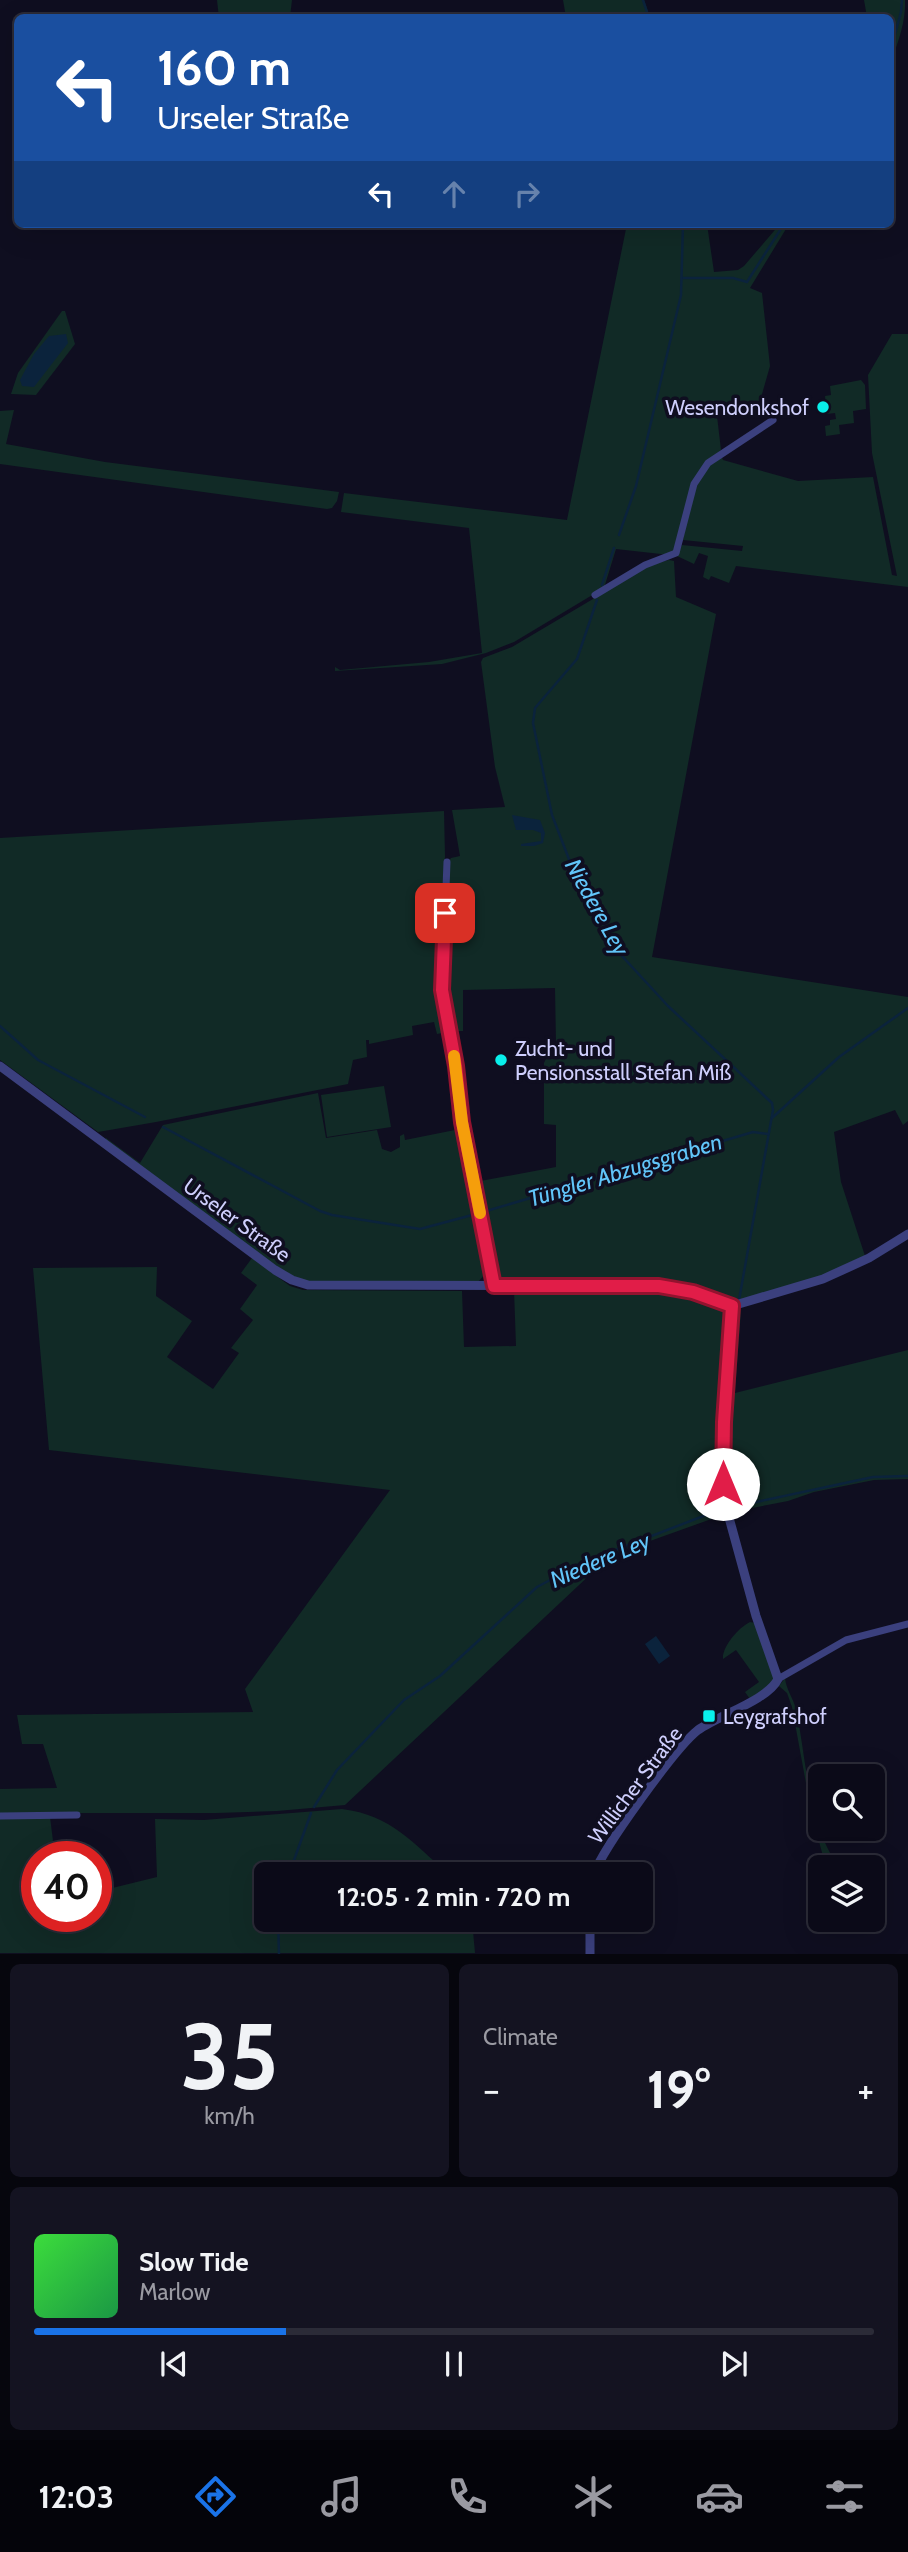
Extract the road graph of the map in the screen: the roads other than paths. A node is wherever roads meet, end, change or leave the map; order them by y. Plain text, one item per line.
1 (773, 420) dead end
2 (595, 595) dead end
3 (447, 862) dead end
4 (0, 1066) edge
5 (908, 1234) edge
6 (494, 1286) junction
7 (732, 1306) junction
8 (908, 1624) edge
9 (778, 1679) junction
10 (77, 1815) dead end
11 (0, 1816) edge
12 (601, 1862) edge
13 (590, 1932) edge
14 (590, 1954) edge

1 - 2 street
3 - 6 street
4 - 6 street, Urseler Straße
5 - 7 street
6 - 7 street, Urseler Straße
7 - 9 street
8 - 9 street
9 - 12 street, Willicher Straße
10 - 11 street
13 - 14 street

